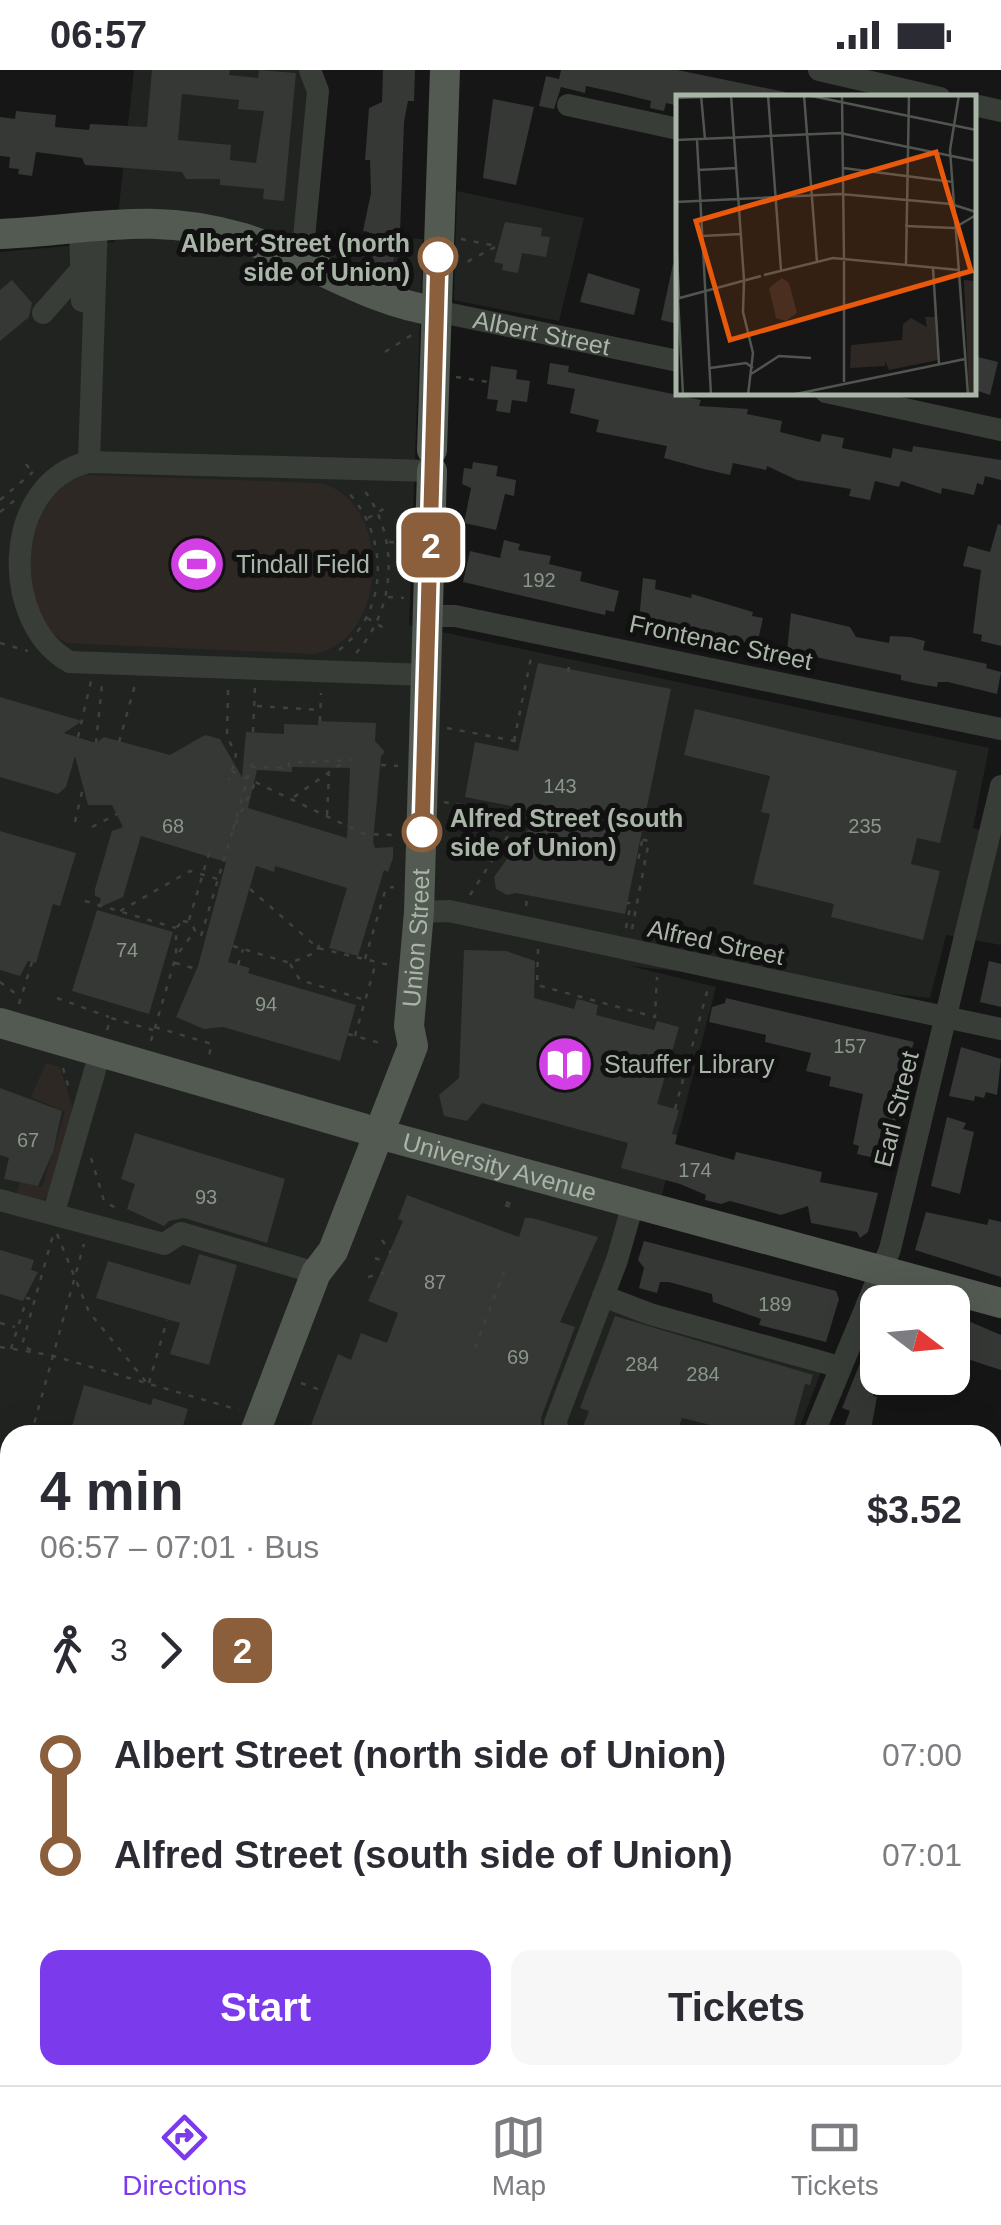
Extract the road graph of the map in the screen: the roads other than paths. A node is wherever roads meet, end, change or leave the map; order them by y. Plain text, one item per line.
1 (310, 70) edge
2 (445, 70) edge
3 (819, 70) edge
4 (870, 90) edge
5 (914, 95) edge
6 (568, 105) dead end
7 (976, 105) edge
8 (1001, 111) edge
9 (676, 129) edge
10 (88, 223) junction
11 (0, 234) edge
12 (302, 259) junction
13 (79, 272) junction
14 (42, 313) dead end
15 (81, 320) dead end
16 (426, 321) junction
17 (676, 361) edge
18 (840, 395) edge
19 (1001, 430) edge
20 (432, 460) junction
21 (89, 462) junction
22 (430, 616) junction
23 (428, 675) junction
24 (1001, 730) edge
25 (1001, 786) edge
26 (419, 912) junction
27 (9, 1016) edge
28 (946, 1017) junction
29 (1001, 1029) edge
30 (96, 1070) dead end
31 (370, 1131) junction
32 (0, 1200) edge
33 (633, 1204) junction
34 (54, 1220) junction
35 (880, 1270) junction
36 (316, 1273) junction
37 (603, 1296) junction
38 (1001, 1303) edge
39 (840, 1367) junction
40 (246, 1423) edge
41 (556, 1425) edge
42 (817, 1425) edge

1 - 12 street
2 - 16 main road, Union Street
3 - 4 street
4 - 5 street
6 - 9 street
7 - 8 street
10 - 11 main road, Albert Street
10 - 12 main road, Albert Street
10 - 13 street
10 - 21 street
12 - 16 main road, Albert Street
13 - 14 street
13 - 15 street
16 - 17 street, Albert Street
16 - 20 main road, Union Street
18 - 19 street
20 - 21 street
20 - 22 main road, Union Street
21 - 23 street
22 - 23 main road, Union Street
22 - 24 street, Frontenac Street
23 - 26 main road, Union Street
25 - 28 street, Earl Street
26 - 28 street, Alfred Street
26 - 31 main road, Union Street
27 - 31 main road, University Avenue
28 - 29 street, Alfred Street
28 - 35 street, Earl Street
30 - 34 street
31 - 33 main road, University Avenue
31 - 36 main road, Union Street
32 - 34 street
33 - 35 main road, University Avenue
33 - 37 street
34 - 36 street
35 - 38 main road, University Avenue
35 - 39 street, Earl Street
36 - 40 main road, Union Street
37 - 39 street
37 - 41 street
39 - 42 street, Earl Street

